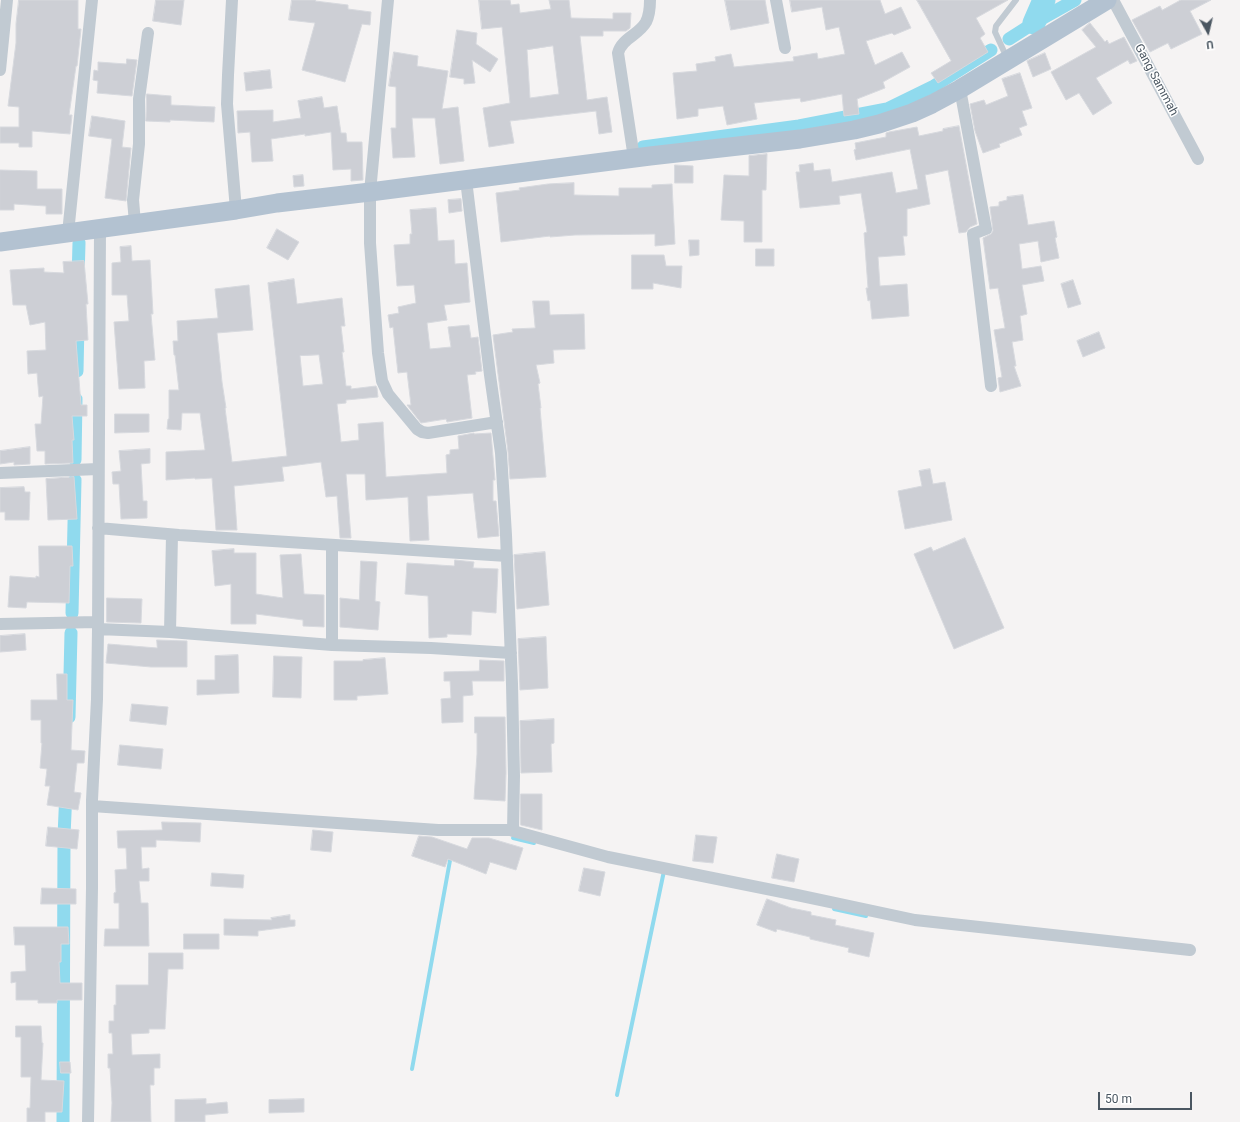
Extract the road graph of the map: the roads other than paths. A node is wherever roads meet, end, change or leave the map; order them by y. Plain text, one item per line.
1 (7, 0) edge
2 (92, 0) edge
3 (232, 0) edge
4 (388, 0) edge
5 (650, 0) edge
6 (776, 0) edge
7 (1016, 0) edge
8 (1107, 0) edge
9 (1113, 0) edge
10 (148, 32) dead end
11 (785, 48) dead end
12 (1008, 60) junction
13 (0, 70) edge
14 (960, 89) junction
15 (634, 158) junction
16 (1198, 159) dead end
17 (466, 180) junction
18 (370, 192) junction
19 (236, 210) junction
20 (135, 223) junction
21 (100, 229) junction
22 (68, 233) junction
23 (0, 242) edge
24 (991, 386) dead end
25 (497, 422) junction
26 (98, 469) junction
27 (0, 473) edge
28 (98, 528) junction
29 (172, 535) junction
30 (332, 546) junction
31 (507, 556) junction
32 (0, 624) edge
33 (98, 626) junction
34 (170, 632) junction
35 (332, 645) junction
36 (511, 653) junction
37 (92, 806) junction
38 (513, 830) junction
39 (1190, 950) dead end
40 (88, 1122) edge

1 - 13 street
2 - 22 street
3 - 19 street
4 - 18 street
5 - 15 street
6 - 11 street
7 - 12 lane
8 - 12 main road
9 - 16 street, Gang Sammah
10 - 20 street
12 - 14 main road
14 - 15 main road
14 - 24 street
15 - 17 main road
17 - 18 main road
17 - 25 street
18 - 19 main road
18 - 25 street
19 - 20 main road
20 - 21 main road
21 - 22 main road
21 - 26 street
22 - 23 main road
25 - 31 street
26 - 27 street
26 - 28 street
28 - 29 street
28 - 33 street
29 - 30 street
29 - 34 street
30 - 31 street
30 - 35 street
31 - 36 street
32 - 33 street
33 - 34 street
33 - 37 street
34 - 35 street
35 - 36 street
36 - 38 street
37 - 38 street
37 - 40 street
38 - 39 street

